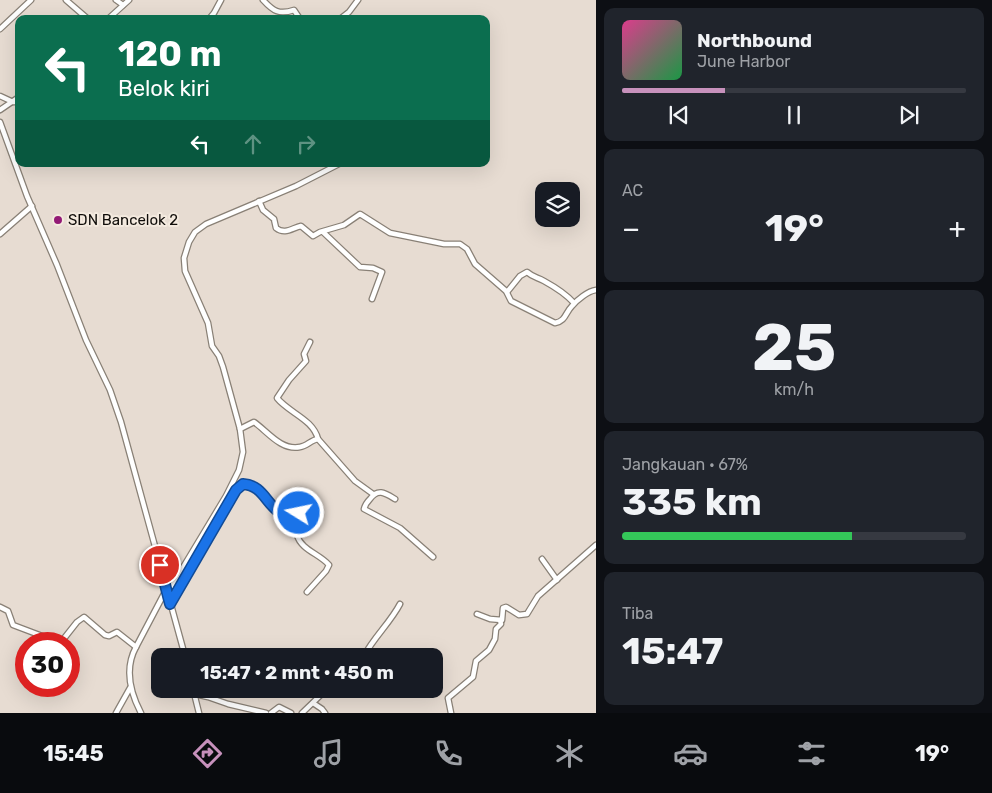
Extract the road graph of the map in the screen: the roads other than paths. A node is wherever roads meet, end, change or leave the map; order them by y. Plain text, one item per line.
1 (31, 0) edge
2 (66, 0) edge
3 (116, 0) edge
4 (129, 0) edge
5 (221, 0) edge
6 (263, 0) edge
7 (358, 0) edge
8 (123, 5) junction
9 (113, 14) edge
10 (83, 15) edge
11 (212, 15) edge
12 (297, 15) edge
13 (345, 15) edge
14 (0, 29) edge
15 (0, 96) edge
16 (15, 102) edge
17 (15, 102) edge
18 (0, 110) edge
19 (0, 122) edge
20 (15, 161) edge
21 (17, 167) edge
22 (333, 167) edge
23 (260, 204) junction
24 (32, 206) junction
25 (323, 232) junction
26 (0, 234) edge
27 (596, 290) edge
28 (507, 292) junction
29 (372, 299) dead end
30 (574, 303) junction
31 (310, 342) dead end
32 (241, 429) junction
33 (318, 439) junction
34 (374, 494) junction
35 (395, 499) dead end
36 (596, 545) edge
37 (433, 557) dead end
38 (542, 559) dead end
39 (558, 580) junction
40 (307, 592) dead end
41 (168, 597) junction
42 (400, 604) dead end
43 (0, 607) edge
44 (478, 614) dead end
45 (500, 620) junction
46 (136, 646) junction
47 (183, 648) edge
48 (368, 648) edge
49 (130, 688) junction
50 (196, 698) edge
51 (213, 698) edge
52 (318, 698) edge
53 (313, 703) junction
54 (116, 713) edge
55 (141, 713) edge
56 (199, 713) edge
57 (266, 713) edge
58 (271, 713) edge
59 (291, 713) edge
60 (302, 713) edge
61 (326, 713) edge
62 (451, 713) edge

1 - 14 street
2 - 10 street
3 - 8 street
4 - 8 street
5 - 11 street
6 - 12 street
7 - 13 street
8 - 9 street
15 - 16 street
17 - 18 street
19 - 20 street
21 - 24 street
22 - 23 street
23 - 25 street
23 - 32 street
24 - 26 street
24 - 41 street
25 - 28 street
25 - 29 street
27 - 30 street
28 - 30 street
28 - 30 street
31 - 33 street
32 - 33 street
32 - 41 street
33 - 34 street
34 - 35 street
34 - 37 street
36 - 39 street
38 - 39 street
39 - 45 street
40 - 41 street
41 - 46 street
41 - 47 street
42 - 48 street
43 - 46 street
44 - 45 street
45 - 62 street
46 - 49 street
49 - 54 street
49 - 55 street
50 - 56 street
51 - 57 street
52 - 53 street
53 - 60 street
53 - 61 street
58 - 59 street

